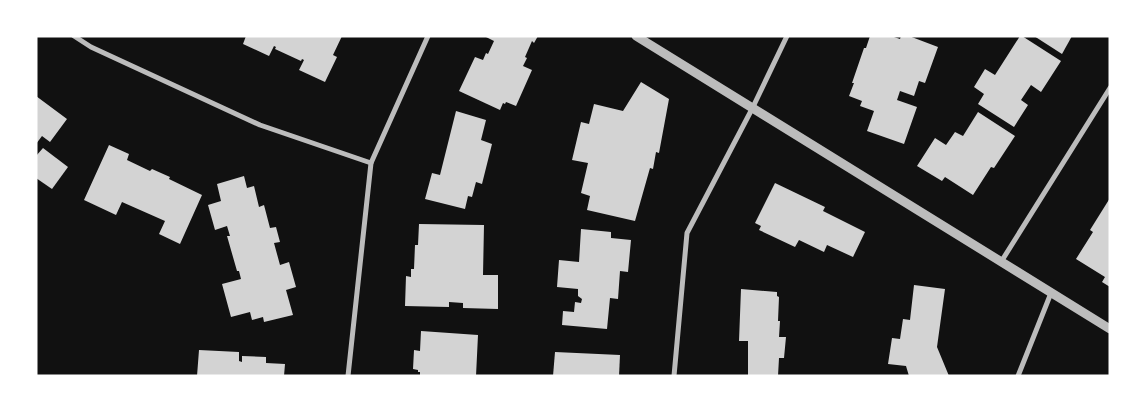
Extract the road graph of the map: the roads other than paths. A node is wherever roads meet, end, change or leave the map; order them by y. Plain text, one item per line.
1 (74, 36) edge
2 (428, 36) edge
3 (636, 36) edge
4 (788, 36) edge
5 (1110, 88) edge
6 (752, 109) junction
7 (371, 163) junction
8 (1001, 262) junction
9 (1051, 293) junction
10 (1110, 329) edge
11 (348, 376) edge
12 (674, 376) edge
13 (1018, 376) edge

1 - 7 street
2 - 7 street
3 - 6 street
4 - 6 street
5 - 8 street
6 - 8 street
6 - 12 street
7 - 11 street
8 - 9 street
9 - 10 street
9 - 13 street

